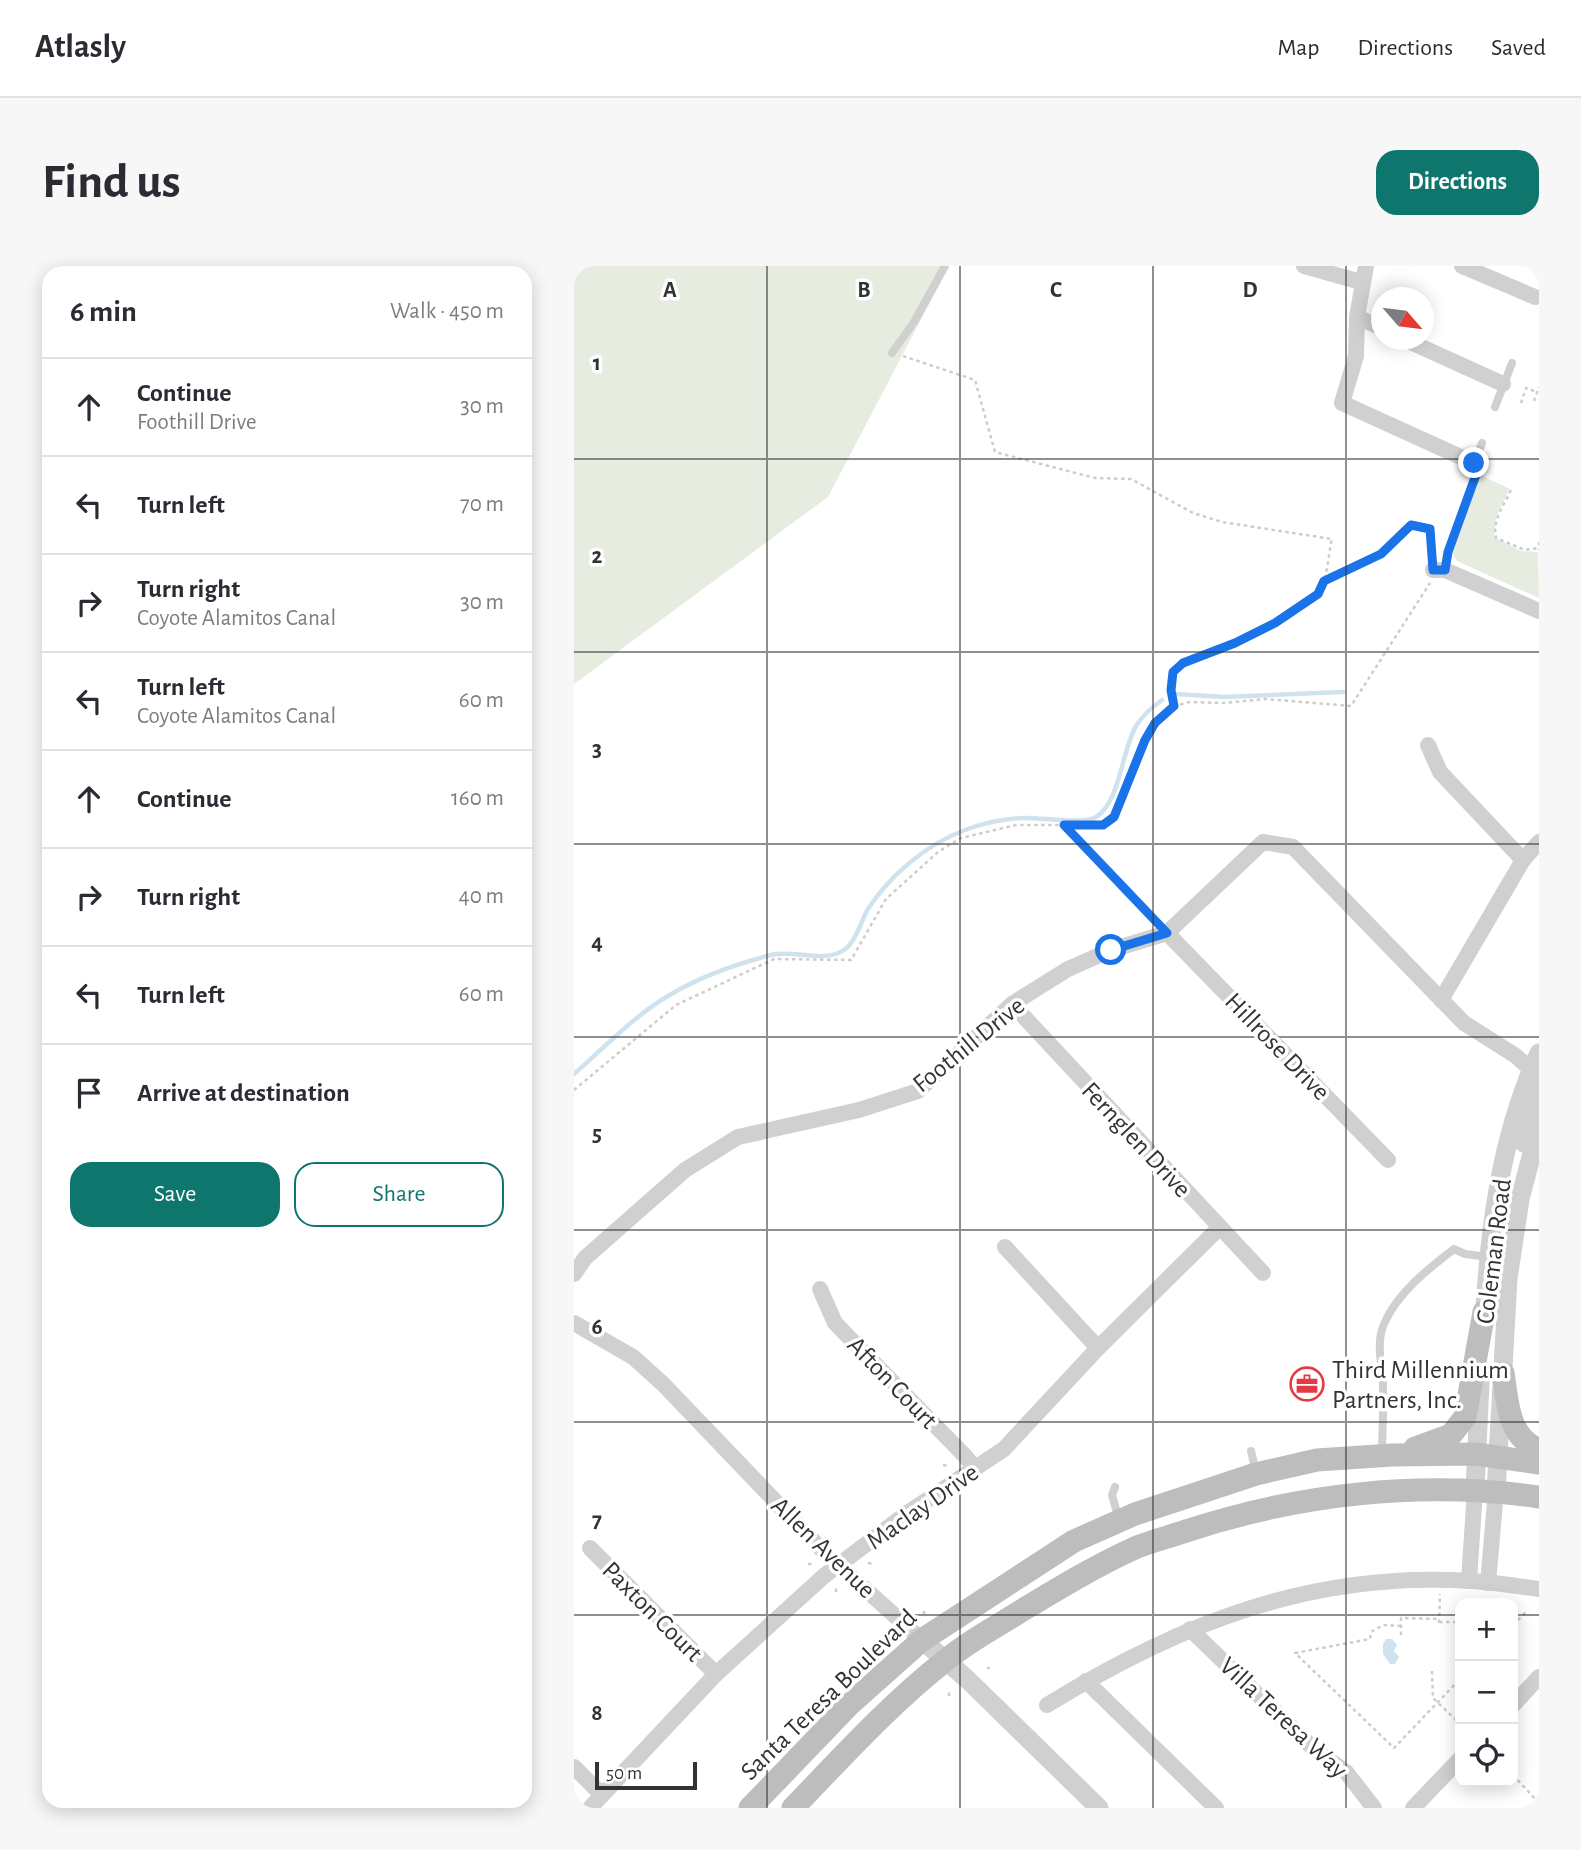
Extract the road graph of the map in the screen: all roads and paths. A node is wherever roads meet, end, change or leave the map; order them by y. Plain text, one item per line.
1 (945, 266) edge
2 (1304, 266) edge
3 (1366, 266) edge
4 (1462, 266) edge
5 (1362, 282) junction
6 (1535, 297) dead end
7 (1357, 317) junction
8 (1371, 323) edge
9 (1428, 350) edge
10 (892, 353) joint
11 (1511, 363) dead end
12 (1503, 384) junction
13 (1539, 387) edge
14 (1537, 393) junction
15 (1534, 401) dead end
16 (1521, 403) dead end
17 (1495, 407) dead end
18 (1482, 443) dead end
19 (1474, 463) junction
20 (1511, 490) dead end
21 (1539, 542) edge
22 (1539, 549) edge
23 (1436, 574) junction
24 (1324, 581) junction
25 (1539, 611) edge
26 (1174, 706) junction
27 (1428, 745) dead end
28 (1064, 825) junction
29 (1539, 842) edge
30 (1523, 860) junction
31 (1167, 933) junction
32 (1441, 1000) junction
33 (1012, 1004) junction
34 (1537, 1071) edge
35 (574, 1090) edge
36 (1539, 1127) edge
37 (1388, 1160) dead end
38 (1520, 1199) junction
39 (1219, 1228) junction
40 (1005, 1247) dead end
41 (1488, 1257) junction
42 (1263, 1273) dead end
43 (574, 1274) edge
44 (820, 1289) dead end
45 (1484, 1312) junction
46 (574, 1323) edge
47 (1098, 1348) junction
48 (1503, 1373) junction
49 (1539, 1450) edge
50 (1387, 1455) junction
51 (1487, 1455) junction
52 (1539, 1463) edge
53 (943, 1465) dead end
54 (948, 1466) dead end
55 (975, 1469) junction
56 (1115, 1487) dead end
57 (1485, 1491) junction
58 (1539, 1497) edge
59 (1119, 1521) junction
60 (590, 1548) dead end
61 (867, 1563) dead end
62 (873, 1563) dead end
63 (808, 1564) dead end
64 (813, 1564) dead end
65 (838, 1565) junction
66 (1469, 1581) junction
67 (1488, 1583) junction
68 (1539, 1589) edge
69 (1440, 1591) dead end
70 (1527, 1611) dead end
71 (1518, 1620) edge
72 (1439, 1621) junction
73 (1455, 1622) edge
74 (1401, 1626) junction
75 (1190, 1629) junction
76 (1401, 1635) dead end
77 (922, 1640) junction
78 (946, 1660) junction
79 (1432, 1671) dead end
80 (716, 1674) junction
81 (1539, 1678) edge
82 (1086, 1681) junction
83 (1455, 1684) edge
84 (1518, 1700) edge
85 (1438, 1703) junction
86 (1047, 1705) dead end
87 (1455, 1719) edge
88 (1455, 1764) edge
89 (574, 1768) edge
90 (1518, 1781) edge
91 (602, 1795) junction
92 (804, 1804) edge
93 (1539, 1804) edge
94 (590, 1808) edge
95 (750, 1808) edge
96 (1099, 1808) edge
97 (1216, 1808) edge
98 (1374, 1808) edge
99 (1413, 1808) edge

1 - 10 lane
2 - 5 street
3 - 5 street
4 - 6 street
5 - 7 street
7 - 8 street
7 - 19 street
9 - 12 street
10 - 24 path
11 - 12 lane
12 - 17 lane
13 - 14 path
14 - 15 path
14 - 16 path
18 - 19 lane
19 - 23 path
20 - 22 path
21 - 22 path
23 - 24 path
23 - 25 street
23 - 26 path
24 - 26 path
26 - 28 path
27 - 30 street
28 - 31 path
28 - 35 path
29 - 30 street
30 - 32 street
31 - 32 street, Foothill Drive
31 - 33 street, Foothill Drive
31 - 37 street, Hillrose Drive
32 - 34 street, Foothill Drive
33 - 39 street, Fernglen Drive
33 - 43 street, Foothill Drive
34 - 38 street
34 - 41 street, Coleman Road
36 - 38 street, Coleman Road
38 - 48 street, Coleman Road
39 - 42 street, Fernglen Drive
39 - 47 street, Maclay Drive
40 - 47 street
41 - 45 street, Coleman Road
41 - 50 lane
44 - 55 street, Afton Court
45 - 50 main road
45 - 51 street, Coleman Road
46 - 65 street, Allen Avenue
47 - 55 street, Maclay Drive
48 - 49 main road
48 - 51 street, Coleman Road
50 - 51 main road, Santa Teresa Boulevard
50 - 59 main road, Santa Teresa Boulevard
51 - 52 main road, Santa Teresa Boulevard
51 - 57 street, Coleman Road
53 - 54 path
55 - 65 street, Maclay Drive
56 - 59 lane
57 - 58 main road, Santa Teresa Boulevard
57 - 66 street, Coleman Road
57 - 67 street, Coleman Road
57 - 78 main road, Santa Teresa Boulevard
59 - 77 main road, Santa Teresa Boulevard
60 - 80 street, Paxton Court
61 - 62 path
63 - 64 path
65 - 77 street, Allen Avenue
65 - 80 street, Maclay Drive
66 - 67 street, Villa Teresa Way
66 - 75 street, Villa Teresa Way
67 - 68 street, Villa Teresa Way
69 - 72 path
70 - 71 path
72 - 73 path
72 - 74 path
74 - 76 path
74 - 85 path
75 - 82 street, Villa Teresa Way
75 - 98 street, Villa Teresa Way
77 - 78 street, Allen Avenue
77 - 95 main road, Santa Teresa Boulevard
78 - 92 main road, Santa Teresa Boulevard
78 - 96 street, Allen Avenue
79 - 85 path
80 - 91 street, Maclay Drive
81 - 84 street
82 - 86 street, Villa Teresa Way
82 - 97 street
83 - 85 path
85 - 87 path
88 - 99 street
89 - 91 street
90 - 93 path
91 - 94 street, Maclay Drive

